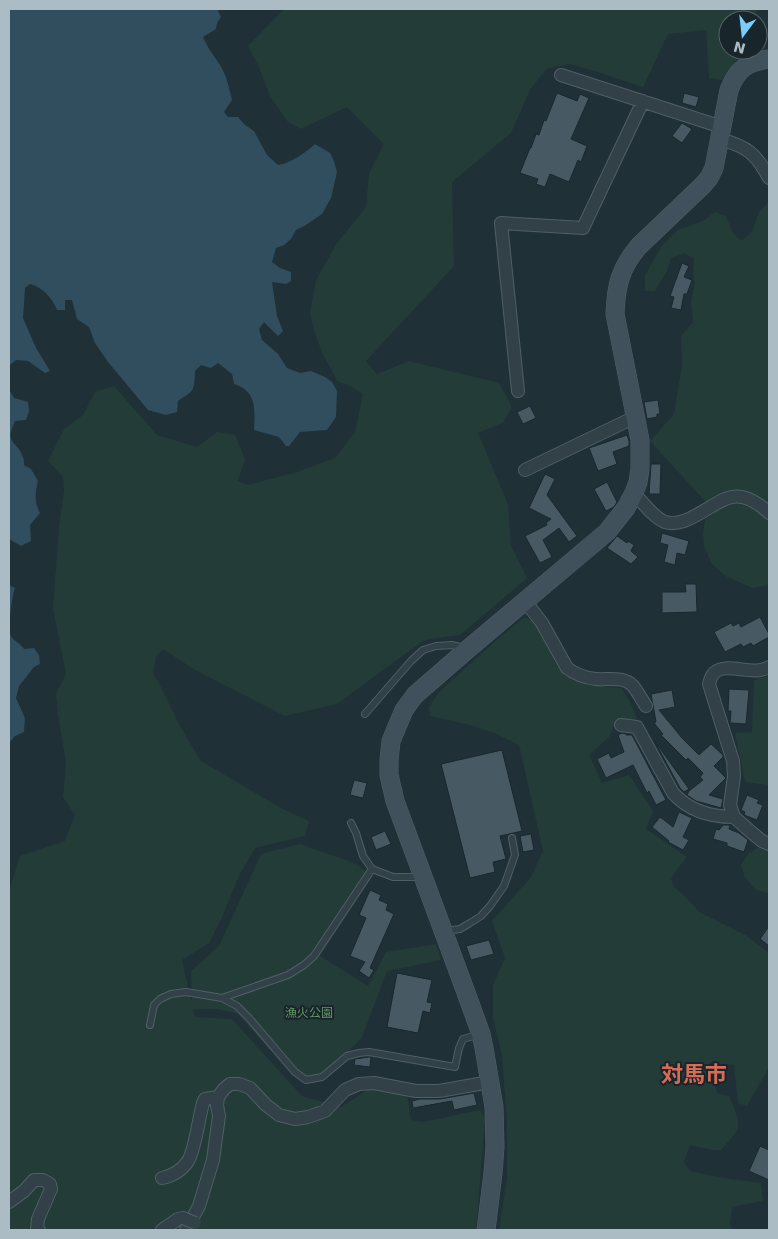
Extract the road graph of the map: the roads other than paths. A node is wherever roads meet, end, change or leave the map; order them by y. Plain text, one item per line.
1 (769, 59) edge
2 (561, 75) dead end
3 (643, 101) junction
4 (721, 133) junction
5 (769, 178) edge
6 (518, 391) dead end
7 (635, 417) junction
8 (524, 470) dead end
9 (634, 493) junction
10 (769, 512) edge
11 (525, 601) junction
12 (468, 649) junction
13 (769, 667) edge
14 (646, 706) dead end
15 (365, 714) dead end
16 (621, 725) dead end
17 (734, 817) junction
18 (352, 823) dead end
19 (512, 838) dead end
20 (769, 844) edge
21 (372, 870) junction
22 (423, 877) junction
23 (444, 931) junction
24 (222, 998) junction
25 (150, 1025) dead end
26 (481, 1034) junction
27 (490, 1082) junction
28 (218, 1097) junction
29 (162, 1178) dead end
30 (9, 1202) edge
31 (188, 1224) edge
32 (39, 1230) edge
33 (162, 1230) edge
34 (486, 1230) edge

1 - 4 street
2 - 3 street
3 - 4 street
3 - 6 street
4 - 5 street
4 - 7 street
7 - 8 street
7 - 9 street
9 - 10 street
9 - 11 street
11 - 12 street
11 - 14 street
12 - 15 lane
12 - 22 street
13 - 17 street
16 - 17 street
17 - 20 street
18 - 21 lane
19 - 23 lane
21 - 22 lane
21 - 24 lane
22 - 23 street
23 - 26 street
24 - 25 lane
24 - 26 lane
26 - 27 street
27 - 28 street
27 - 34 street
28 - 29 street
28 - 31 street
30 - 32 street
31 - 33 street

